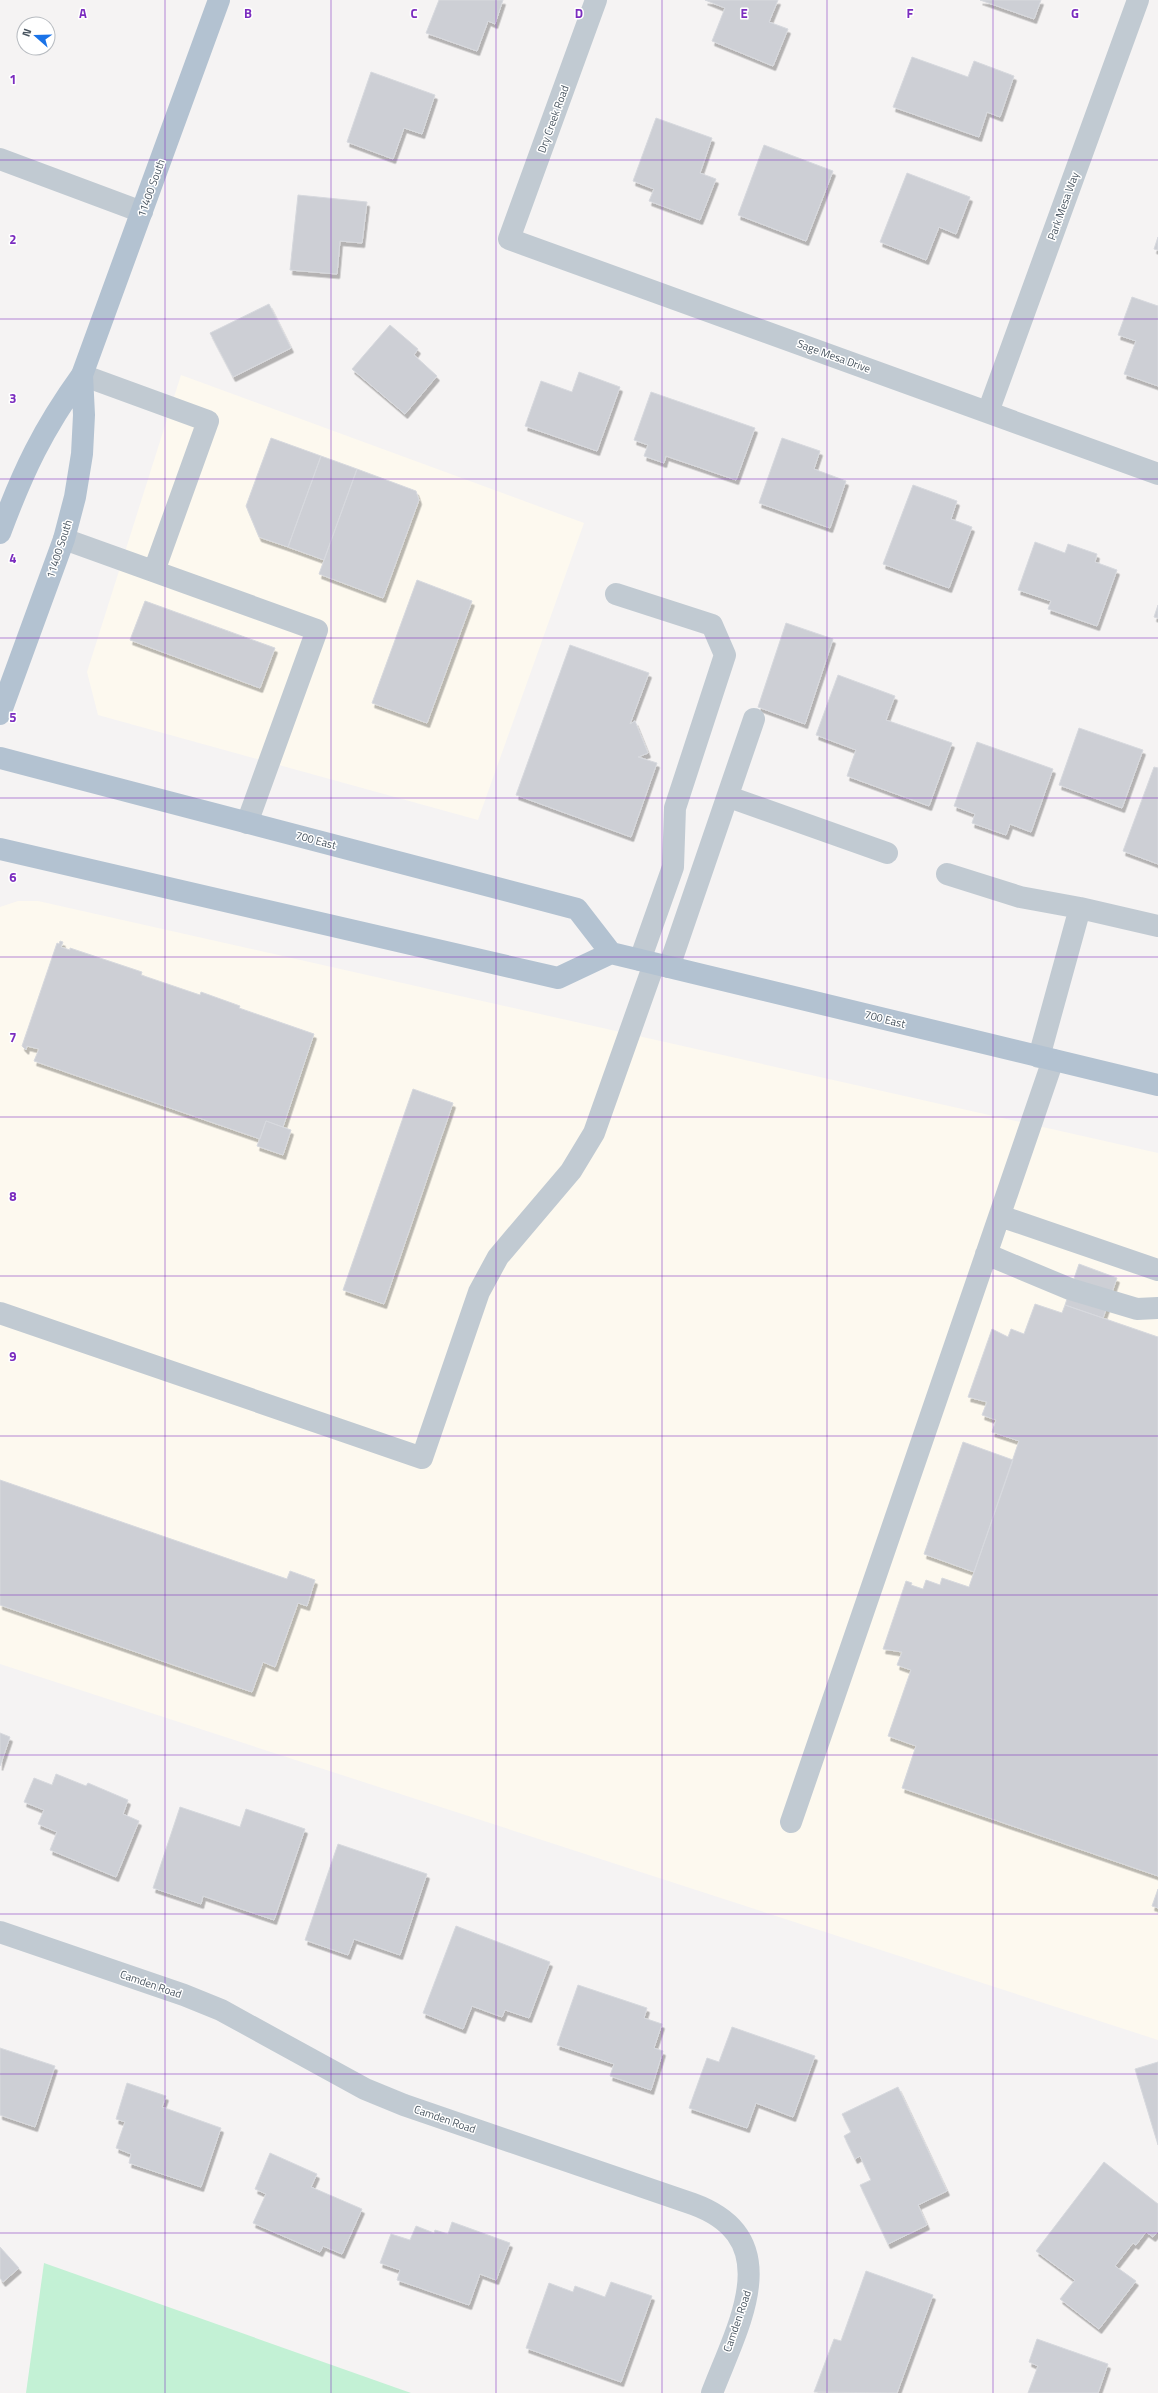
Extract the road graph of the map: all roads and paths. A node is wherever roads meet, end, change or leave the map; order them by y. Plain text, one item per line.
1 (219, 0) edge
2 (596, 0) edge
3 (1138, 0) edge
4 (0, 159) edge
5 (142, 212) junction
6 (509, 239) joint
7 (82, 376) junction
8 (988, 412) junction
9 (1158, 474) edge
10 (0, 533) edge
11 (64, 539) junction
12 (154, 571) junction
13 (616, 594) dead end
14 (0, 714) edge
15 (754, 718) dead end
16 (0, 758) edge
17 (729, 797) junction
18 (248, 822) junction
19 (0, 849) edge
20 (887, 853) dead end
21 (947, 874) dead end
22 (1080, 908) junction
23 (1158, 926) edge
24 (611, 953) junction
25 (655, 964) junction
26 (1046, 1058) junction
27 (1158, 1086) edge
28 (1000, 1216) junction
29 (986, 1254) junction
30 (1158, 1270) edge
31 (1158, 1308) edge
32 (0, 1313) edge
33 (791, 1822) dead end
34 (0, 1932) edge
35 (712, 2393) edge

1 - 5 main road, 11400 South
2 - 6 street, Dry Creek Road
3 - 8 street, Park Mesa Way
4 - 5 street
5 - 7 main road, 11400 South
6 - 8 street, Sage Mesa Drive
7 - 10 main road, 11400 South
7 - 11 main road, 11400 South
7 - 12 street
8 - 9 street, Sage Mesa Drive
11 - 12 street
11 - 14 main road, 11400 South
12 - 18 street
13 - 25 street
15 - 17 street
16 - 18 main road, 700 East
17 - 20 street
17 - 25 street
18 - 24 main road, 700 East
19 - 24 main road
21 - 22 street
22 - 23 street
22 - 26 street
24 - 25 main road, 700 East
25 - 26 main road, 700 East
25 - 32 street
26 - 27 main road, 700 East
26 - 28 street
28 - 29 street
28 - 30 street
29 - 31 street
29 - 33 street
34 - 35 street, Camden Road

